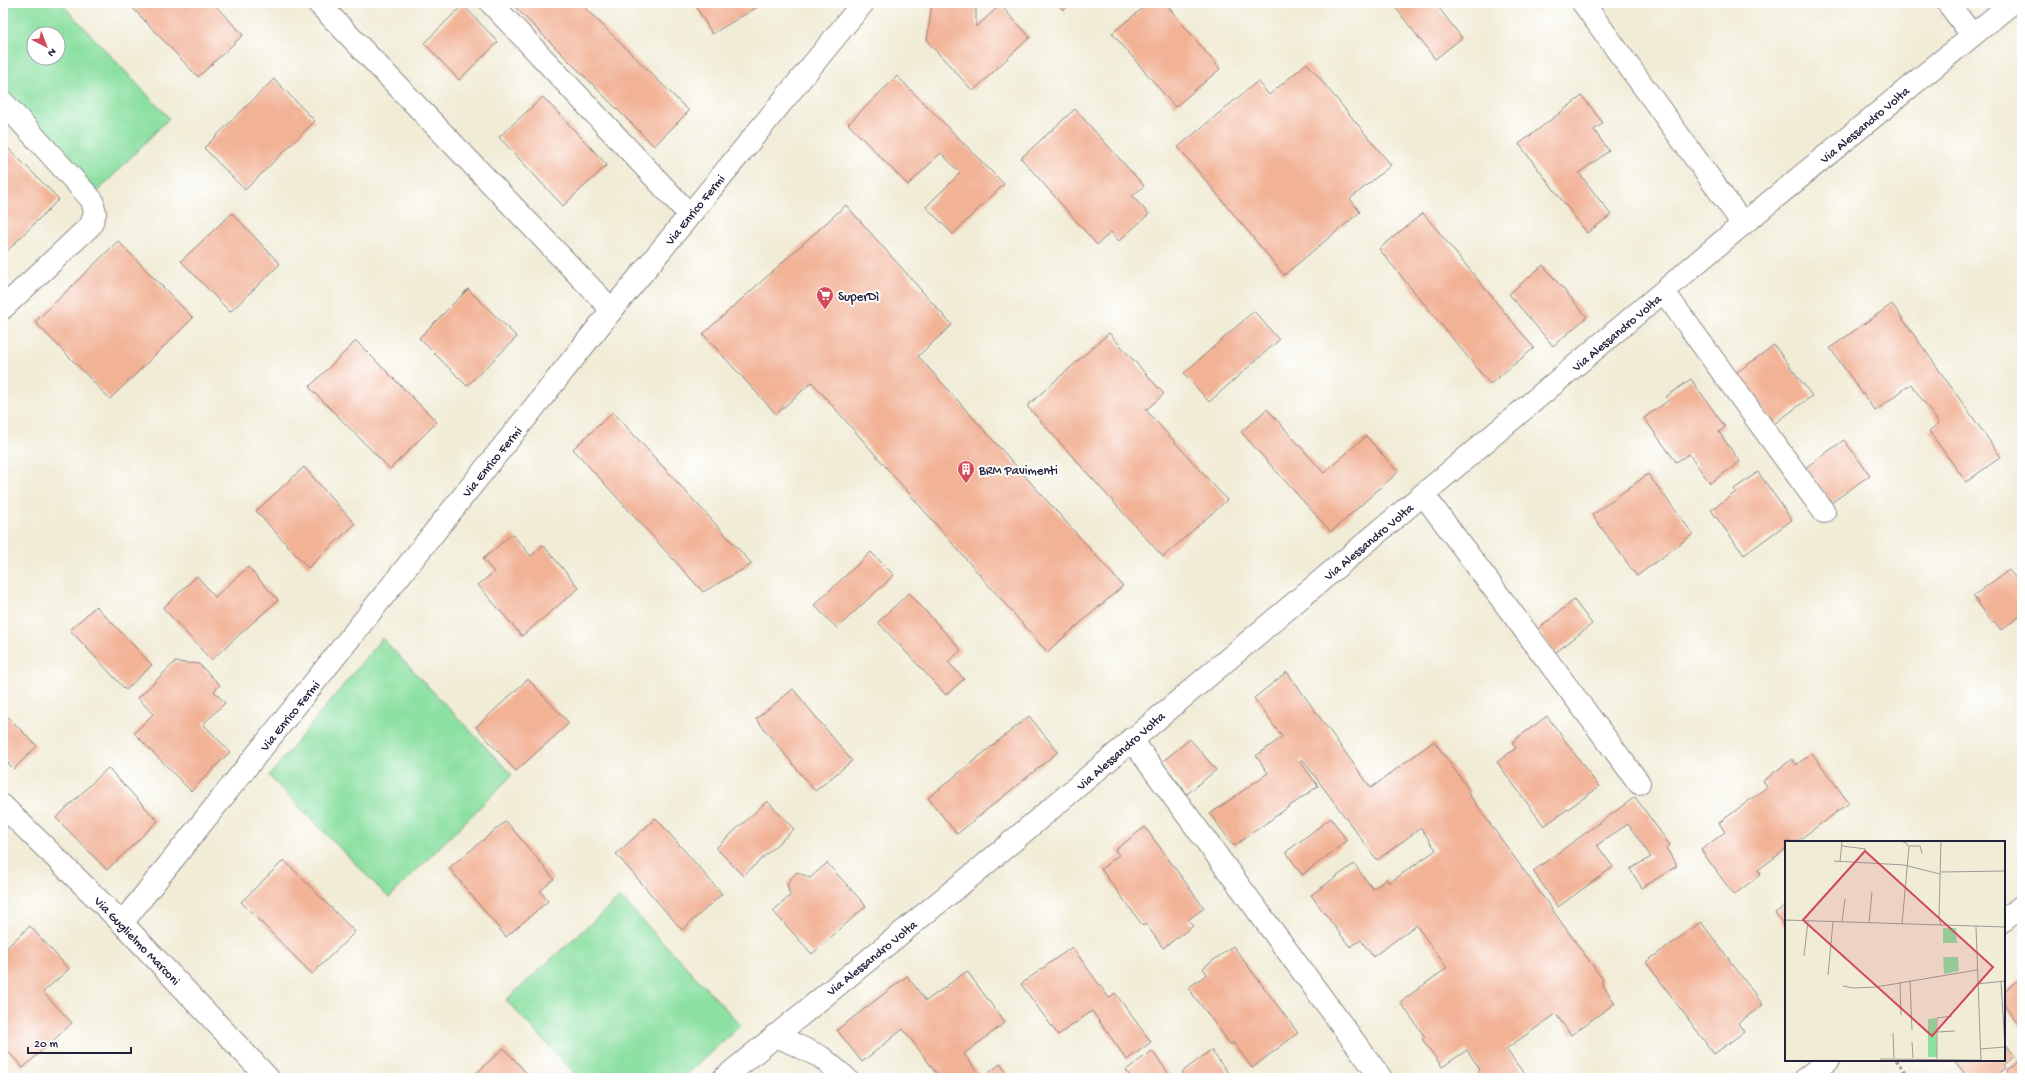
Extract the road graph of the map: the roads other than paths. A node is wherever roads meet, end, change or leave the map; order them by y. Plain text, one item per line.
1 (318, 3) edge
2 (491, 3) edge
3 (863, 3) edge
4 (1583, 3) edge
5 (1948, 3) edge
6 (2012, 3) edge
7 (1972, 35) junction
8 (3, 102) edge
9 (689, 214) junction
10 (1743, 224) junction
11 (1664, 292) junction
12 (3, 308) edge
13 (612, 310) junction
14 (1423, 494) junction
15 (1824, 512) dead end
16 (1131, 739) junction
17 (1639, 783) dead end
18 (5, 813) edge
19 (2022, 906) edge
20 (2005, 919) edge
21 (122, 923) junction
22 (776, 1035) junction
23 (1827, 1061) edge
24 (268, 1078) edge
25 (724, 1078) edge
26 (846, 1078) edge
27 (1381, 1078) edge
28 (1806, 1078) edge

1 - 13 street
2 - 9 street
3 - 9 street, Via Enrico Fermi
4 - 10 street
5 - 7 street
6 - 7 street, Via Alessandro Volta
7 - 10 street, Via Alessandro Volta
8 - 12 street
9 - 13 street, Via Enrico Fermi
10 - 11 street, Via Alessandro Volta
11 - 14 street, Via Alessandro Volta
11 - 15 street
13 - 21 street, Via Enrico Fermi
14 - 16 street, Via Alessandro Volta
14 - 17 street
16 - 22 street, Via Alessandro Volta
16 - 27 street
18 - 21 street, Via Guglielmo Marconi
19 - 20 street
21 - 24 street, Via Guglielmo Marconi
22 - 25 street, Via Alessandro Volta
22 - 26 street
23 - 28 street

